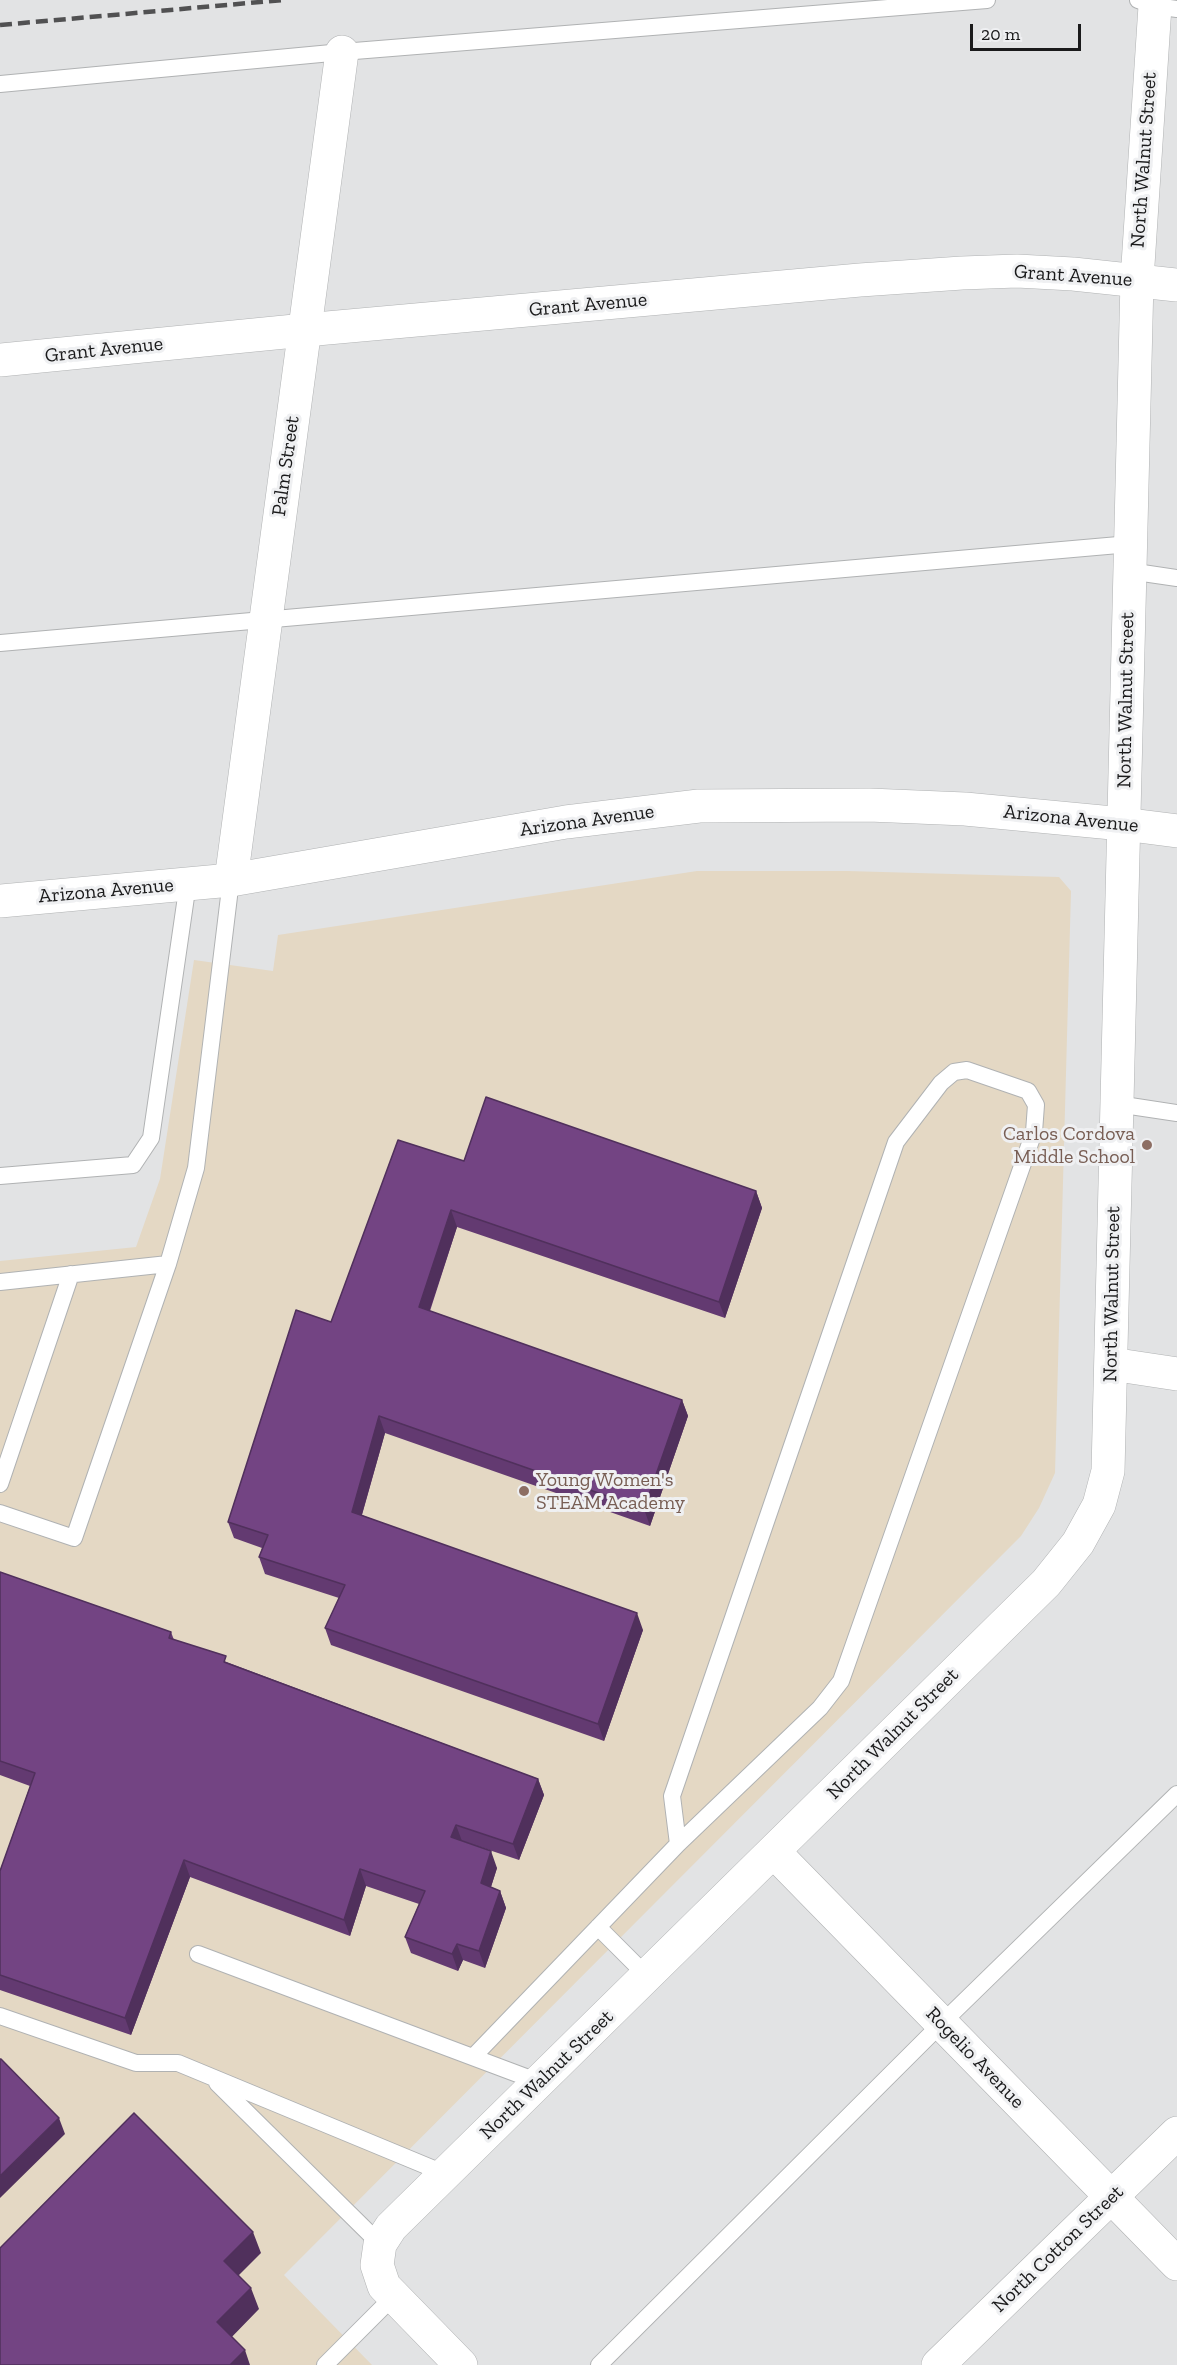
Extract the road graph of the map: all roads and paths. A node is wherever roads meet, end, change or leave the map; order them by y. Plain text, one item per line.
1 (987, 0) edge
2 (1157, 5) edge
3 (342, 52) junction
4 (0, 84) edge
5 (1137, 280) junction
6 (1177, 285) edge
7 (304, 330) junction
8 (0, 360) edge
9 (1130, 558) junction
10 (1177, 578) edge
11 (266, 618) junction
12 (0, 643) edge
13 (1123, 824) junction
14 (1177, 831) edge
15 (231, 880) junction
16 (188, 883) junction
17 (0, 901) edge
18 (1117, 1104) junction
19 (1177, 1113) edge
20 (0, 1176) edge
21 (168, 1264) junction
22 (71, 1274) junction
23 (0, 1282) edge
24 (1111, 1364) junction
25 (1177, 1374) edge
26 (0, 1484) edge
27 (0, 1514) edge
28 (1177, 1794) edge
29 (678, 1844) junction
30 (774, 1852) junction
31 (598, 1927) junction
32 (198, 1954) dead end
33 (647, 1976) junction
34 (0, 2016) edge
35 (941, 2024) junction
36 (473, 2057) junction
37 (209, 2076) junction
38 (540, 2082) junction
39 (1177, 2133) edge
40 (446, 2174) junction
41 (1112, 2197) junction
42 (381, 2244) junction
43 (1177, 2264) edge
44 (389, 2291) junction
45 (325, 2365) edge
46 (461, 2365) edge
47 (599, 2365) edge
48 (938, 2365) edge

1 - 3 lane
2 - 5 street, North Walnut Street
3 - 4 lane
3 - 7 street, Palm Street
5 - 6 street, Grant Avenue
5 - 7 street, Grant Avenue
5 - 9 street, North Walnut Street
7 - 8 street, Grant Avenue
7 - 11 street, Palm Street
9 - 10 lane
9 - 11 lane
9 - 13 street, North Walnut Street
11 - 12 lane
11 - 15 street, Palm Street
13 - 14 street, Arizona Avenue
13 - 15 street, Arizona Avenue
13 - 18 street, North Walnut Street
15 - 16 street, Arizona Avenue
15 - 21 lane
16 - 17 street, Arizona Avenue
16 - 20 lane
18 - 19 lane
18 - 24 street, North Walnut Street
21 - 22 lane
21 - 27 lane
22 - 23 lane
22 - 26 lane
24 - 25 street
24 - 30 street, North Walnut Street
28 - 35 lane
29 - 29 lane
29 - 31 lane
30 - 33 street, North Walnut Street
30 - 35 street, Rogelio Avenue
31 - 33 lane
31 - 36 lane
32 - 36 lane
33 - 38 street, North Walnut Street
34 - 37 lane
35 - 41 street, Rogelio Avenue
35 - 47 lane
36 - 38 lane
37 - 40 lane
37 - 42 lane
38 - 40 street, North Walnut Street
39 - 41 street, North Cotton Street
40 - 42 street, North Walnut Street
41 - 43 street, Rogelio Avenue
41 - 48 street, North Cotton Street
42 - 44 street
44 - 45 lane
44 - 46 street

